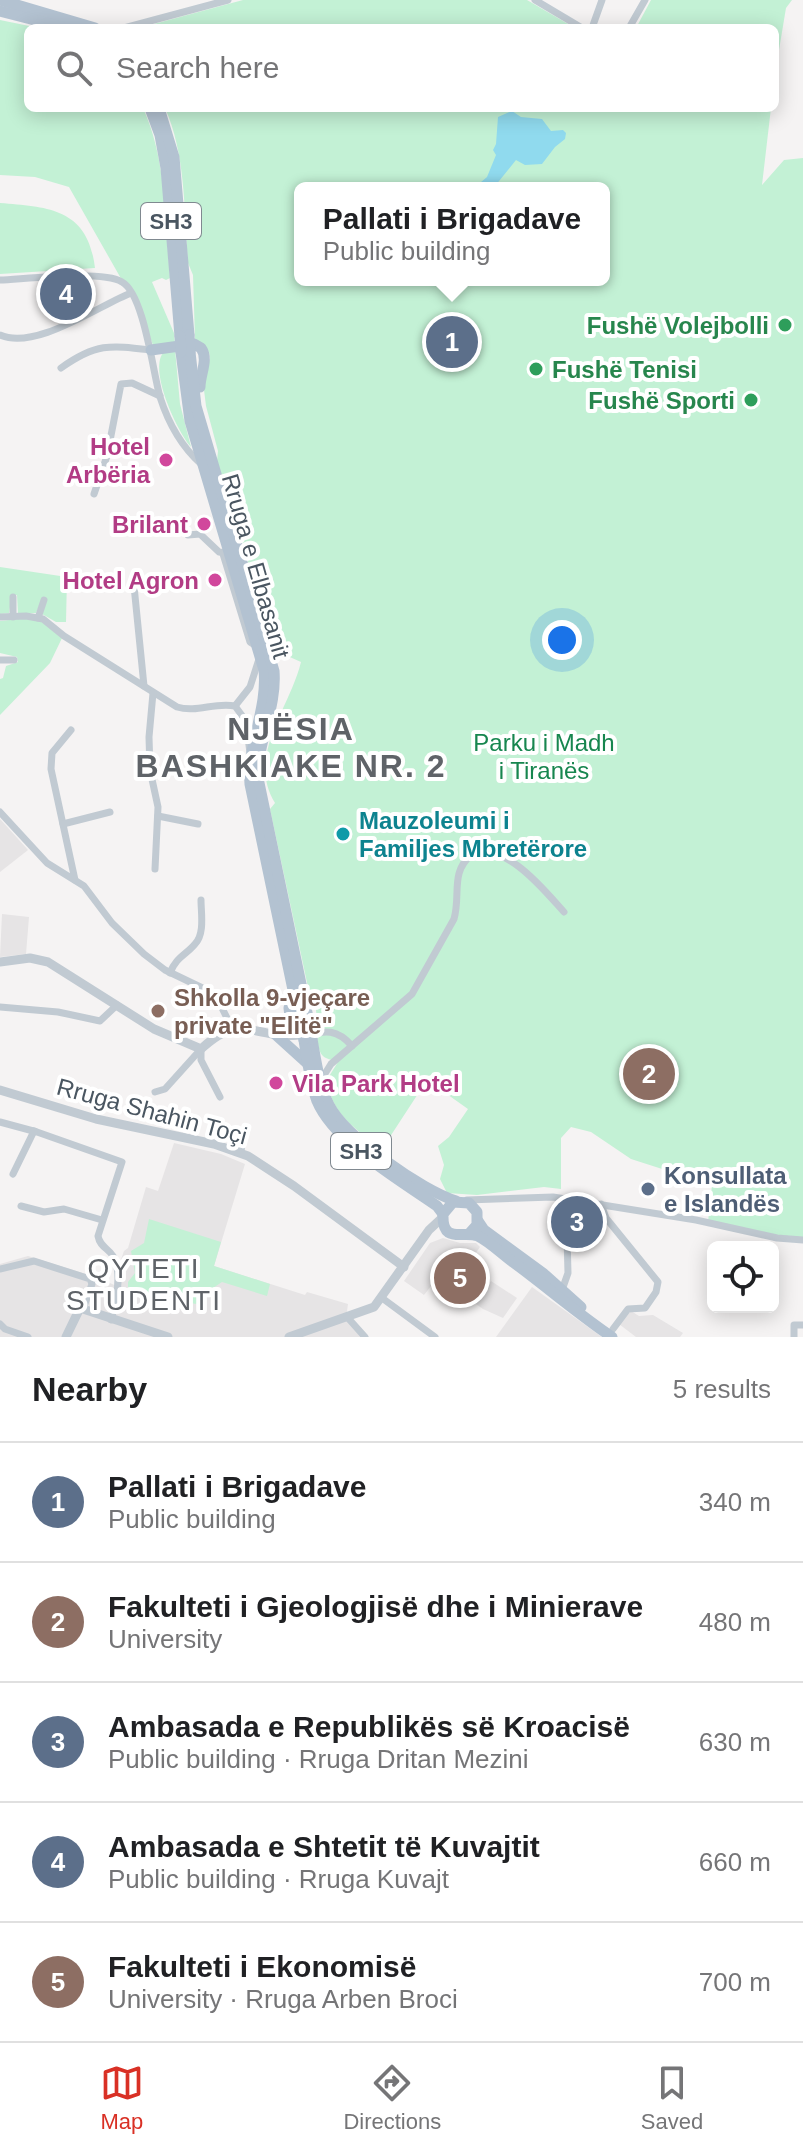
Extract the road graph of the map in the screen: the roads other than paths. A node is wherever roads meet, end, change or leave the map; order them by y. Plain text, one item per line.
1 (0, 0) edge
2 (228, 0) edge
3 (535, 0) edge
4 (602, 0) edge
5 (645, 0) edge
6 (0, 11) edge
7 (50, 24) edge
8 (81, 24) edge
9 (139, 24) edge
10 (575, 24) edge
11 (593, 24) edge
12 (631, 24) edge
13 (151, 112) edge
14 (160, 112) edge
15 (0, 280) edge
16 (131, 293) junction
17 (0, 335) edge
18 (185, 336) junction
19 (151, 350) junction
20 (186, 352) junction
21 (61, 368) dead end
22 (160, 396) junction
23 (202, 428) junction
24 (205, 468) junction
25 (94, 494) dead end
26 (188, 535) dead end
27 (226, 553) junction
28 (134, 586) dead end
29 (13, 597) dead end
30 (44, 600) dead end
31 (0, 617) edge
32 (13, 617) junction
33 (38, 618) junction
34 (260, 650) junction
35 (0, 660) edge
36 (14, 660) dead end
37 (144, 686) junction
38 (153, 693) junction
39 (235, 706) junction
40 (71, 730) dead end
41 (251, 756) junction
42 (0, 812) edge
43 (110, 812) dead end
44 (158, 816) junction
45 (63, 824) junction
46 (198, 824) dead end
47 (155, 869) dead end
48 (75, 880) junction
49 (201, 900) dead end
50 (564, 912) dead end
51 (0, 962) edge
52 (170, 973) junction
53 (289, 975) junction
54 (117, 1005) junction
55 (0, 1007) edge
56 (232, 1028) junction
57 (307, 1033) junction
58 (276, 1035) junction
59 (352, 1046) junction
60 (201, 1049) junction
61 (312, 1060) junction
62 (331, 1064) junction
63 (321, 1082) junction
64 (0, 1090) edge
65 (155, 1092) dead end
66 (220, 1097) dead end
67 (0, 1122) edge
68 (236, 1130) dead end
69 (34, 1131) junction
70 (241, 1153) junction
71 (13, 1174) dead end
72 (566, 1199) junction
73 (496, 1200) junction
74 (459, 1201) junction
75 (601, 1204) junction
76 (21, 1206) dead end
77 (443, 1216) junction
78 (478, 1219) junction
79 (102, 1220) junction
80 (452, 1234) junction
81 (469, 1234) junction
82 (425, 1239) junction
83 (803, 1240) edge
84 (404, 1267) junction
85 (0, 1269) edge
86 (562, 1290) junction
87 (382, 1298) junction
88 (81, 1310) junction
89 (348, 1318) junction
90 (111, 1320) junction
91 (0, 1324) edge
92 (799, 1325) edge
93 (612, 1333) edge
94 (28, 1337) edge
95 (68, 1337) edge
96 (168, 1337) edge
97 (289, 1337) edge
98 (365, 1337) edge
99 (435, 1337) edge
100 (625, 1337) edge
101 (794, 1337) edge

1 - 8 main road
2 - 9 street
3 - 10 street
4 - 11 street
5 - 12 street
6 - 7 main road
13 - 18 main road, Rruga e Elbasanit / SH3
14 - 18 main road, Rruga e Elbasanit / SH3
15 - 16 street
16 - 17 street
16 - 19 street
18 - 20 main road, Rruga e Elbasanit / SH3, bridge
19 - 21 street
19 - 22 street
19 - 23 main road
20 - 23 main road, Rruga e Elbasanit / SH3
20 - 24 main road, Rruga e Elbasanit / SH3
22 - 24 street
22 - 25 street
23 - 57 main road, Rruga e Elbasanit / SH3
24 - 27 main road, Rruga e Elbasanit / SH3
26 - 27 street
27 - 34 main road, Rruga e Elbasanit / SH3
28 - 37 street
29 - 32 street
30 - 33 street
31 - 32 street
32 - 33 street
33 - 37 street
34 - 39 street
34 - 41 main road, Rruga e Elbasanit / SH3
35 - 36 street
37 - 38 street
38 - 39 street
38 - 44 street
39 - 41 street
40 - 45 street
41 - 53 main road, Rruga e Elbasanit / SH3
42 - 48 street
43 - 45 street
44 - 46 street
44 - 47 street
45 - 48 street
48 - 52 street
49 - 52 street
50 - 59 street
51 - 54 street
52 - 56 street
53 - 57 main road, Rruga e Elbasanit / SH3
53 - 58 main road
54 - 55 street
54 - 60 street
56 - 58 street
56 - 60 street
57 - 61 main road, Rruga e Elbasanit / SH3
58 - 59 street
58 - 61 main road
59 - 62 street
60 - 65 street
60 - 66 street
61 - 62 street
61 - 63 main road, Rruga e Elbasanit / SH3
61 - 77 main road, Rruga e Elbasanit / SH3
62 - 63 street
63 - 74 main road, Rruga e Elbasanit / SH3
64 - 70 street, Rruga Shahin Toçi
67 - 69 street
68 - 70 street
69 - 71 street
69 - 79 street
70 - 84 street, Rruga Shahin Toçi
72 - 73 street
72 - 75 street
72 - 86 street
73 - 74 street
73 - 78 street
74 - 77 main road
74 - 78 main road, SH3
75 - 83 street
75 - 93 street
76 - 79 street
77 - 80 main road, SH3
77 - 82 street
78 - 81 main road
78 - 86 main road, SH3
79 - 90 street
80 - 81 main road
80 - 82 street
81 - 93 main road, SH3
82 - 84 street
84 - 87 street
85 - 88 street
86 - 93 main road, SH3
87 - 89 street
87 - 99 street
88 - 90 street
88 - 95 street
89 - 97 street
89 - 98 street
90 - 96 street
91 - 94 street
92 - 101 street
93 - 100 main road, SH3

